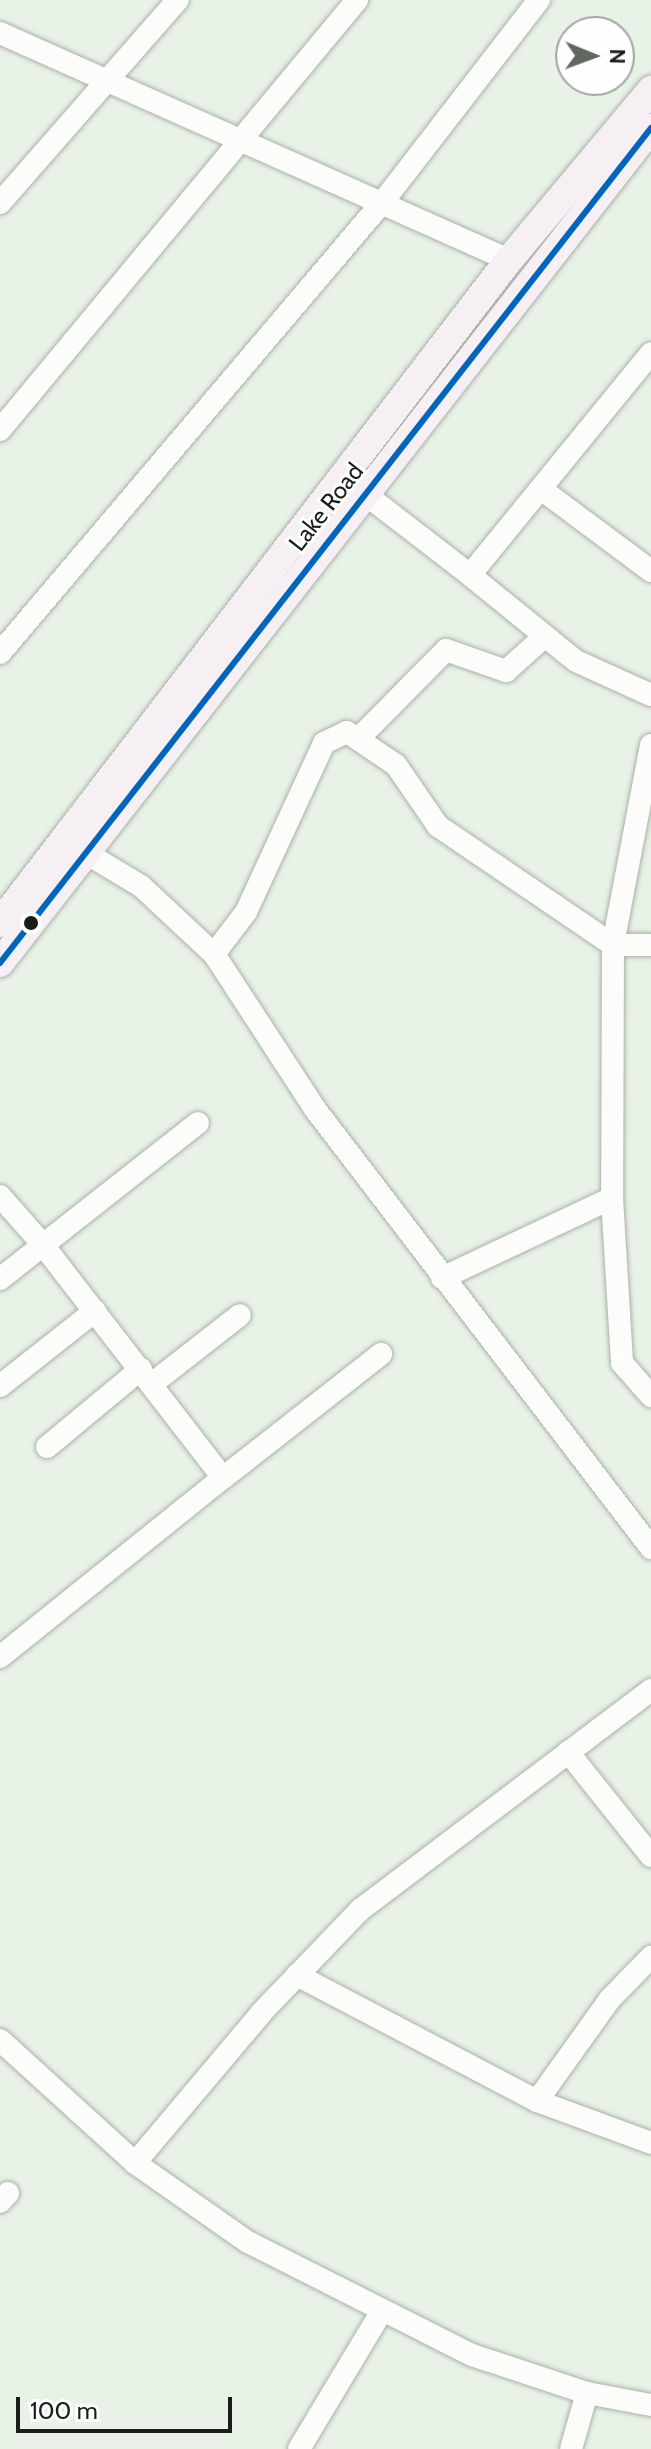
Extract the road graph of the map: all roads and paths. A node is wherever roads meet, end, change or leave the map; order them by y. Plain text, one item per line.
1 (178, 0) edge
2 (357, 0) edge
3 (539, 0) edge
4 (0, 33) edge
5 (102, 84) junction
6 (651, 90) edge
7 (651, 128) edge
8 (243, 138) junction
9 (385, 199) junction
10 (0, 203) edge
11 (509, 260) junction
12 (651, 353) edge
13 (0, 430) edge
14 (358, 488) junction
15 (541, 489) junction
16 (651, 571) edge
17 (470, 575) junction
18 (545, 636) junction
19 (0, 653) edge
20 (651, 695) edge
21 (361, 736) junction
22 (651, 745) edge
23 (86, 853) junction
24 (4, 912) edge
25 (613, 945) junction
26 (651, 945) edge
27 (214, 954) junction
28 (0, 963) edge
29 (198, 1123) dead end
30 (0, 1196) edge
31 (612, 1198) junction
32 (43, 1245) junction
33 (442, 1278) junction
34 (0, 1279) edge
35 (95, 1311) junction
36 (240, 1315) dead end
37 (381, 1354) dead end
38 (147, 1376) junction
39 (0, 1386) edge
40 (651, 1396) edge
41 (47, 1447) dead end
42 (223, 1478) junction
43 (651, 1548) edge
44 (0, 1657) edge
45 (651, 1690) edge
46 (568, 1752) junction
47 (651, 1856) edge
48 (651, 1957) edge
49 (297, 1975) junction
50 (0, 2040) edge
51 (537, 2101) junction
52 (651, 2143) edge
53 (135, 2163) junction
54 (380, 2314) junction
55 (587, 2393) junction
56 (651, 2405) edge
57 (299, 2449) edge
58 (571, 2449) edge

1 - 5 street
2 - 8 street
3 - 9 street
4 - 5 street
5 - 8 street
5 - 10 street
6 - 11 main road, Lake Road
7 - 14 main road, Lake Road
8 - 9 street
8 - 13 street
9 - 11 street
9 - 19 street
11 - 14 main road, Lake Road
12 - 15 street
14 - 17 street
14 - 23 main road, Lake Road
14 - 24 main road, Lake Road
15 - 16 street
15 - 17 street
17 - 18 street
18 - 20 street
18 - 21 street
21 - 25 street
21 - 27 street
22 - 25 street
23 - 27 street
23 - 28 main road, Lake Road
25 - 26 street
25 - 31 street
27 - 33 street
29 - 32 street
30 - 32 street
31 - 33 street
31 - 40 street
32 - 34 street
32 - 35 street
33 - 43 street
35 - 38 street
35 - 39 street
36 - 38 street
37 - 42 street
38 - 41 street
38 - 42 street
42 - 44 street
45 - 46 street
46 - 47 street
46 - 49 street
48 - 51 street
49 - 51 street
49 - 53 street
50 - 53 street
51 - 52 street
53 - 54 street
54 - 55 street
54 - 57 street
55 - 56 street
55 - 58 street

